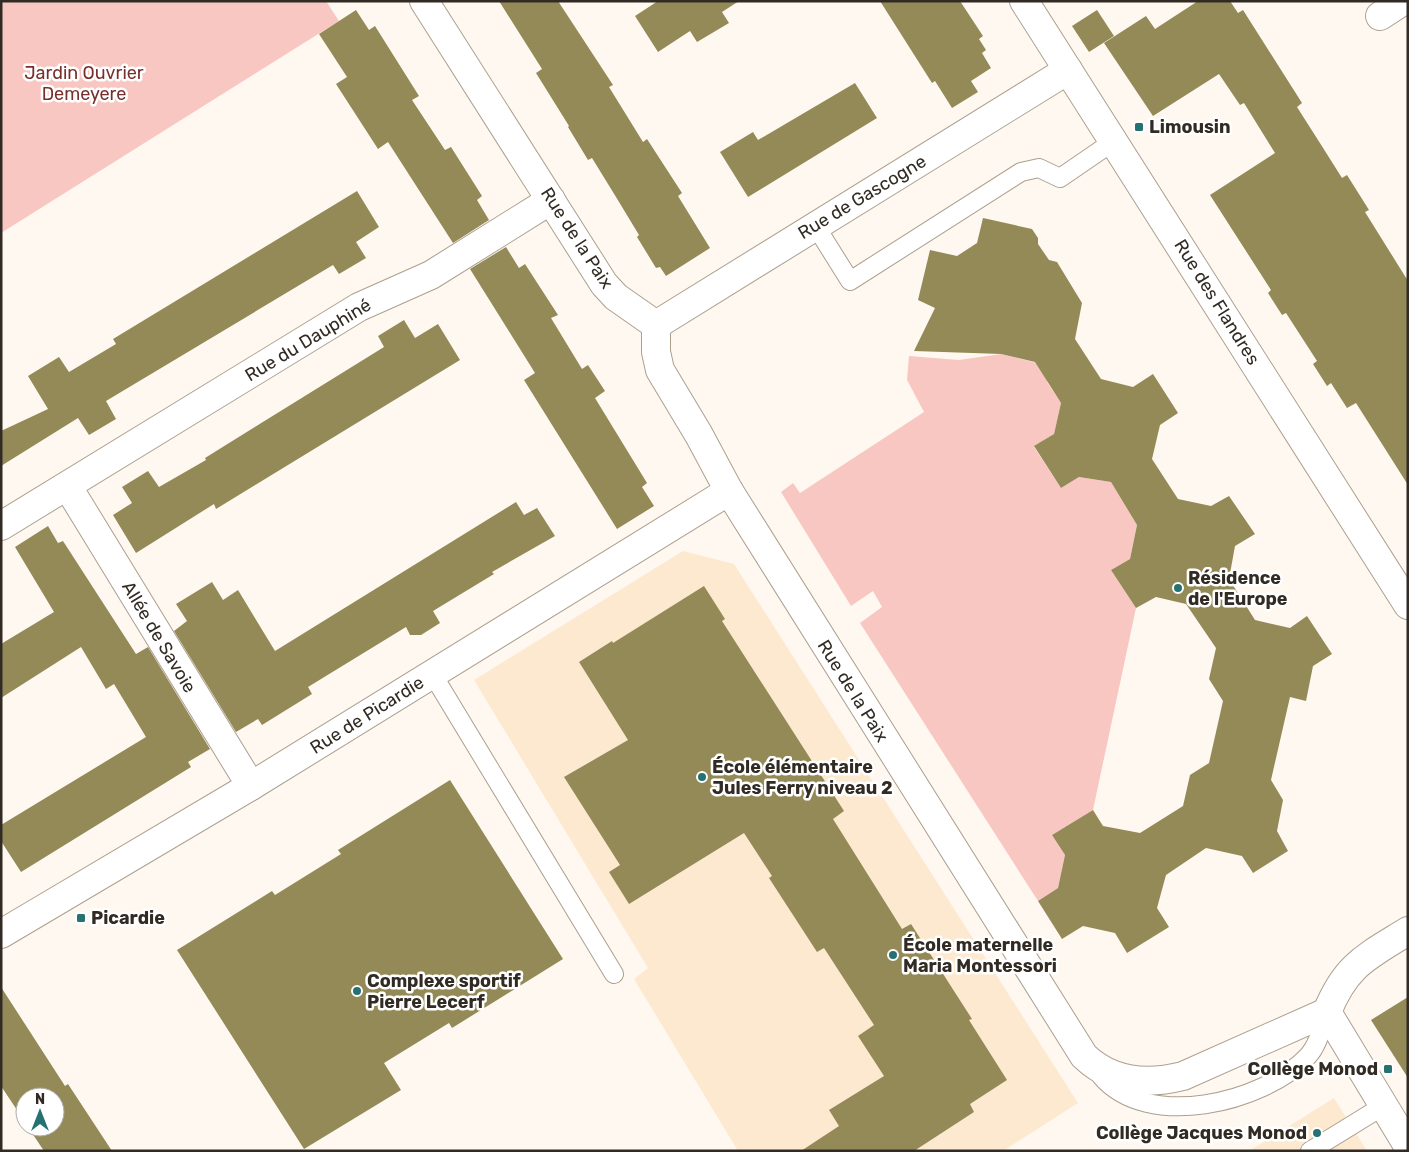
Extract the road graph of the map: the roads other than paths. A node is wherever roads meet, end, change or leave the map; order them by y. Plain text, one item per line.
1 (424, 1) edge
2 (1024, 1) edge
3 (1403, 1) edge
4 (1380, 16) dead end
5 (1068, 70) junction
6 (1114, 141) junction
7 (551, 200) junction
8 (815, 225) junction
9 (656, 325) junction
10 (68, 487) junction
11 (729, 491) junction
12 (1, 526) edge
13 (1408, 605) edge
14 (433, 675) junction
15 (251, 786) junction
16 (1408, 931) edge
17 (1, 934) edge
18 (614, 974) dead end
19 (1327, 1012) junction
20 (1084, 1056) junction
21 (1383, 1106) junction
22 (1408, 1146) edge
23 (1310, 1151) edge

1 - 7 street, Rue de la Paix
2 - 5 street, Rue des Flandres
3 - 4 street
5 - 6 street, Rue des Flandres
5 - 8 street, Rue de Gascogne
6 - 8 lane
6 - 13 street, Rue des Flandres
7 - 9 street, Rue de la Paix
7 - 10 street, Rue du Dauphiné
8 - 9 street, Rue de Gascogne
9 - 11 street, Rue de la Paix
10 - 12 street, Rue du Dauphiné
10 - 15 street, Allée de Savoie
11 - 14 street, Rue de Picardie
11 - 20 street, Rue de la Paix
14 - 15 street, Rue de Picardie
14 - 18 lane
15 - 17 street, Rue de Picardie
16 - 19 street
19 - 20 street, Rue de la Paix
19 - 20 lane
19 - 21 street
21 - 22 street
21 - 23 lane

